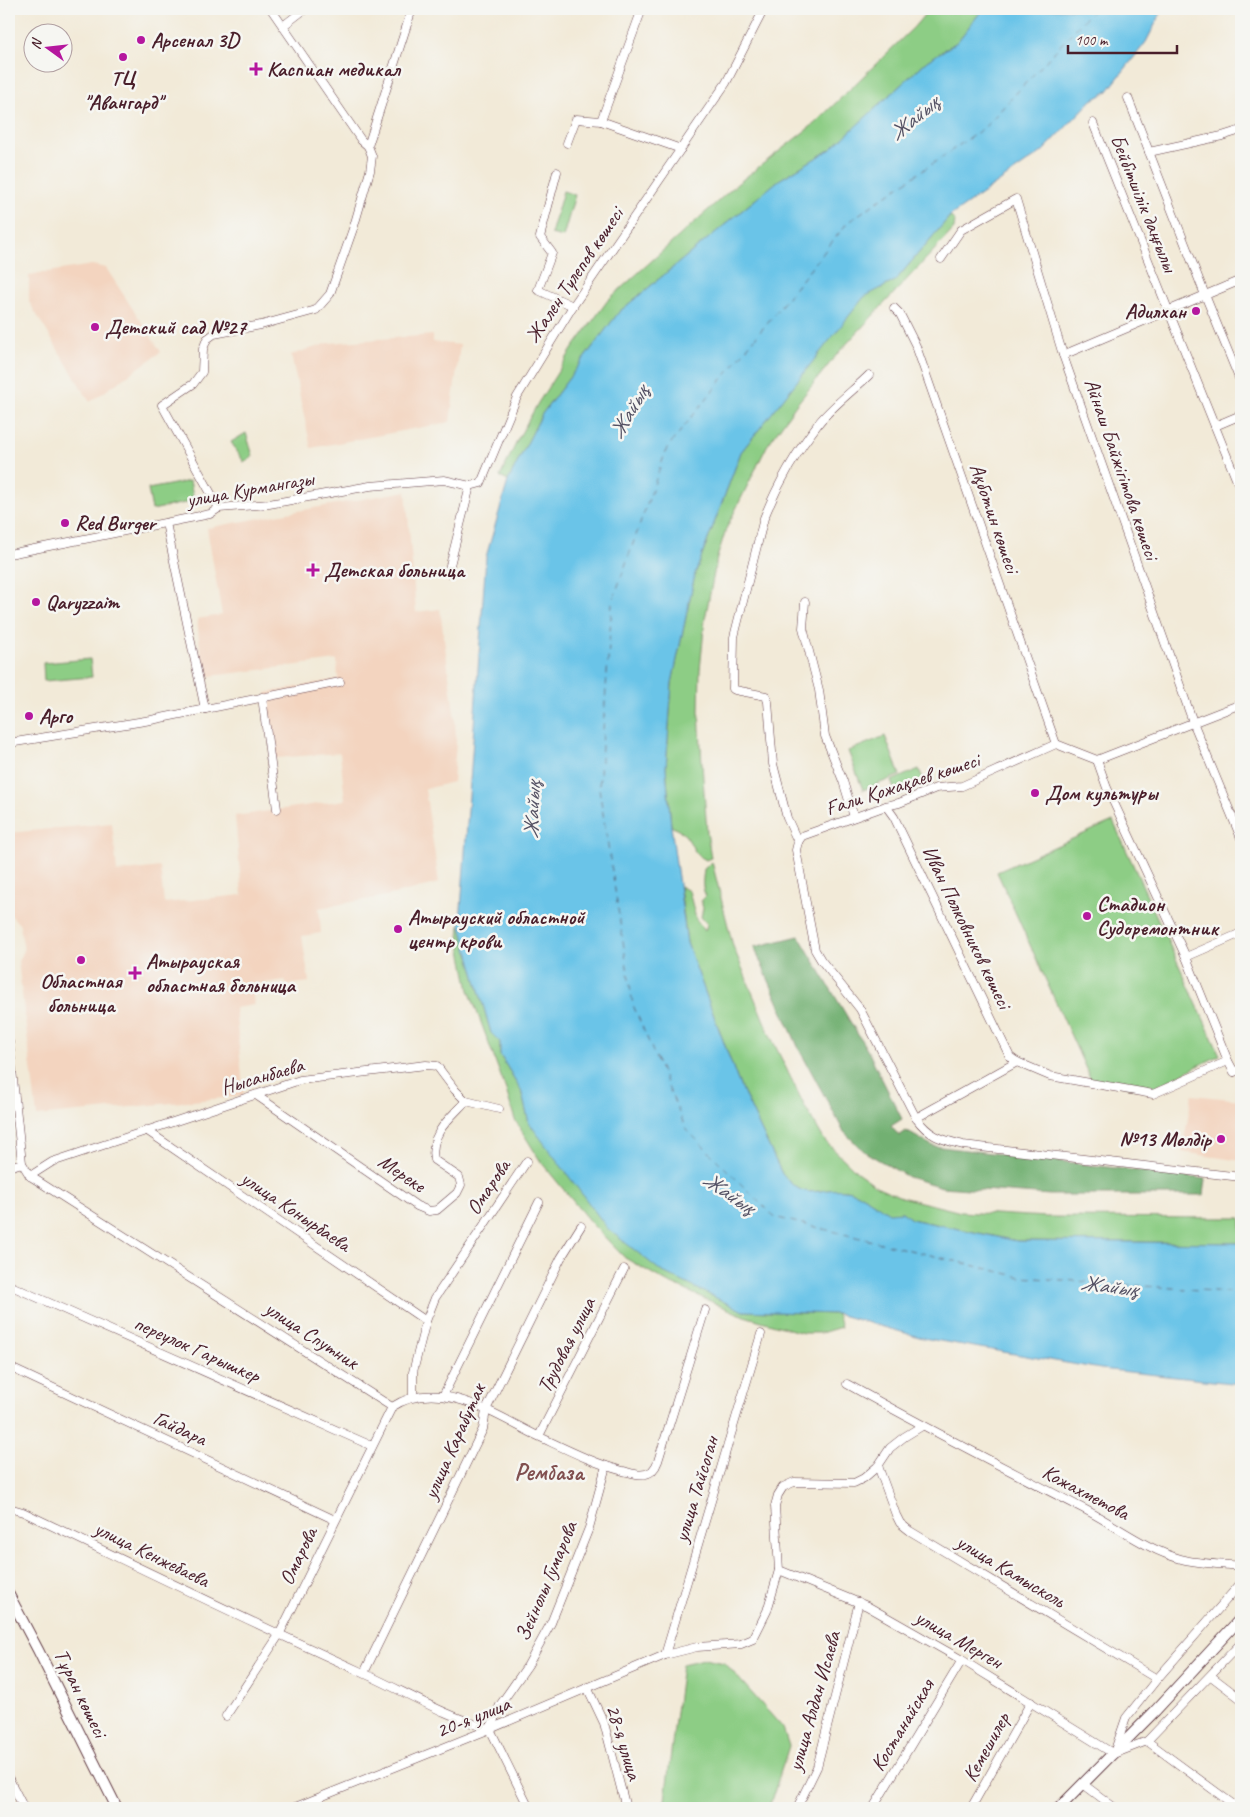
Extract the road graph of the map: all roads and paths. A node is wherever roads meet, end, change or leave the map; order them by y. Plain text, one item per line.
1 (271, 9) edge
2 (306, 9) edge
3 (412, 9) edge
4 (642, 9) edge
5 (764, 9) edge
6 (282, 26) junction
7 (1128, 98) dead end
8 (601, 121) junction
9 (1092, 123) dead end
10 (1241, 130) edge
11 (568, 143) dead end
12 (368, 146) junction
13 (681, 149) junction
14 (1149, 152) junction
15 (557, 172) dead end
16 (942, 259) dead end
17 (1241, 280) edge
18 (1205, 295) junction
19 (573, 306) junction
20 (894, 308) dead end
21 (1169, 311) junction
22 (1063, 355) junction
23 (869, 376) dead end
24 (1241, 383) edge
25 (1241, 415) edge
26 (1215, 426) junction
27 (470, 486) junction
28 (1241, 491) edge
29 (219, 508) junction
30 (166, 523) junction
31 (9, 554) edge
32 (448, 573) dead end
33 (805, 602) dead end
34 (340, 682) dead end
35 (262, 697) junction
36 (1241, 704) edge
37 (206, 709) junction
38 (1193, 722) junction
39 (9, 744) edge
40 (1056, 744) junction
41 (1097, 760) junction
42 (886, 806) junction
43 (276, 809) dead end
44 (854, 817) junction
45 (1241, 838) edge
46 (798, 842) junction
47 (1241, 932) edge
48 (1186, 956) junction
49 (9, 1042) edge
50 (1228, 1061) junction
51 (1017, 1062) junction
52 (1241, 1069) edge
53 (256, 1095) junction
54 (466, 1101) junction
55 (499, 1108) dead end
56 (916, 1118) junction
57 (146, 1130) junction
58 (526, 1161) dead end
59 (22, 1163) junction
60 (9, 1167) edge
61 (30, 1176) junction
62 (1241, 1176) edge
63 (539, 1202) dead end
64 (581, 1226) dead end
65 (624, 1269) dead end
66 (9, 1285) edge
67 (705, 1310) dead end
68 (426, 1321) junction
69 (761, 1334) dead end
70 (9, 1367) edge
71 (847, 1384) dead end
72 (413, 1396) junction
73 (443, 1396) junction
74 (392, 1407) junction
75 (486, 1410) junction
76 (922, 1426) junction
77 (539, 1436) junction
78 (372, 1446) junction
79 (606, 1466) junction
80 (878, 1466) junction
81 (9, 1508) edge
82 (336, 1520) junction
83 (1241, 1566) edge
84 (779, 1570) junction
85 (1241, 1583) edge
86 (9, 1595) edge
87 (859, 1602) junction
88 (1241, 1618) edge
89 (279, 1635) junction
90 (1241, 1643) edge
91 (665, 1655) junction
92 (962, 1660) junction
93 (364, 1673) junction
94 (1211, 1676) junction
95 (1157, 1679) junction
96 (587, 1687) junction
97 (1241, 1699) edge
98 (1031, 1702) junction
99 (226, 1716) dead end
100 (490, 1729) junction
101 (1147, 1741) junction
102 (1114, 1754) junction
103 (9, 1779) edge
104 (1083, 1784) junction
105 (24, 1808) edge
106 (116, 1808) edge
107 (296, 1808) edge
108 (529, 1808) edge
109 (626, 1808) edge
110 (797, 1808) edge
111 (873, 1808) edge
112 (972, 1808) edge
113 (1059, 1808) edge
114 (1115, 1808) edge
115 (1238, 1808) edge

1 - 6 street
2 - 6 street
3 - 12 street
4 - 8 street
5 - 13 street, Жален Тулепов көшесі
6 - 12 street
7 - 14 street, Бейбітшілік даңғылы
8 - 11 street
8 - 13 street
9 - 21 street, Бейбітшілік даңғылы
10 - 14 street
12 - 29 street
13 - 19 street, Жален Тулепов көшесі
14 - 18 street, Бейбітшілік даңғылы
15 - 19 street
16 - 22 street, Айнаш Байжігітова көшесі
17 - 18 street
18 - 21 street
18 - 24 street, Бейбітшілік даңғылы
19 - 27 street, Жален Тулепов көшесі
20 - 40 street, Ақботин көшесі
21 - 22 street
21 - 26 street, Бейбітшілік даңғылы
22 - 38 street, Айнаш Байжігітова көшесі
23 - 46 street
25 - 26 street
26 - 28 street, Бейбітшілік даңғылы
27 - 29 street, улица Курмангазы
27 - 32 street
29 - 30 street, улица Курмангазы
30 - 31 street, улица Курмангазы
30 - 37 street
33 - 44 street
34 - 35 street
35 - 37 street
35 - 43 street
36 - 38 street
37 - 39 street
38 - 41 street
38 - 45 street, Айнаш Байжігітова көшесі
40 - 41 street
40 - 42 street, Ғали Қожақаев көшесі
41 - 48 street
42 - 44 street, Ғали Қожақаев көшесі
42 - 51 street, Иван Полковников көшесі
44 - 46 street, Ғали Қожақаев көшесі
46 - 56 street
47 - 48 street
48 - 50 street
49 - 59 street
50 - 51 street
50 - 52 street
51 - 56 street
53 - 54 street, Нысанбаева
53 - 54 street, Мереке
53 - 57 street, Нысанбаева
54 - 55 street
56 - 62 street
57 - 61 street, Нысанбаева
57 - 68 street, улица Конырбаева
58 - 68 street, Омарова
59 - 60 street
59 - 61 street, улица Спутник
61 - 74 street, улица Спутник
63 - 73 street
64 - 75 street, улица Карабутак
65 - 77 street, Трудовая улица
66 - 78 street, переулок Гарышкер
67 - 79 street, улица Тайсоган
68 - 72 street, Омарова
69 - 91 street, улица Тайсоган
70 - 82 street, Гайдара
71 - 76 street, Кожахметова
72 - 73 street
72 - 74 street
73 - 75 street
74 - 78 street, Омарова
75 - 77 street
75 - 93 street, улица Карабутак
76 - 80 street
76 - 83 street, Кожахметова
77 - 79 street
78 - 82 street, Омарова
79 - 100 street, Зейнолы Гумарова
80 - 84 street
80 - 95 street, улица Камысколь
81 - 89 street, улица Кенжебаева
82 - 89 street, Омарова
84 - 87 street, улица Мерген
84 - 91 street, 20-я улица
85 - 95 street
86 - 106 main road, Тұран көшесі
87 - 92 street, улица Мерген
87 - 110 street, улица Алдан Исаева
88 - 102 main road
89 - 93 street, улица Кенжебаева
89 - 99 street, Омарова
90 - 94 street
91 - 96 street, 20-я улица
92 - 98 street, улица Мерген
92 - 111 street, Костанайская
93 - 100 street, улица Кенжебаева
94 - 97 street
94 - 101 street
95 - 102 street
96 - 100 street, 20-я улица
96 - 109 street, 28-я улица
98 - 102 street, улица Мерген
98 - 112 street, Кемешилер
100 - 107 street, 20-я улица
100 - 108 street
101 - 102 street
101 - 115 street
102 - 104 main road
103 - 105 street
104 - 113 main road
104 - 114 street

